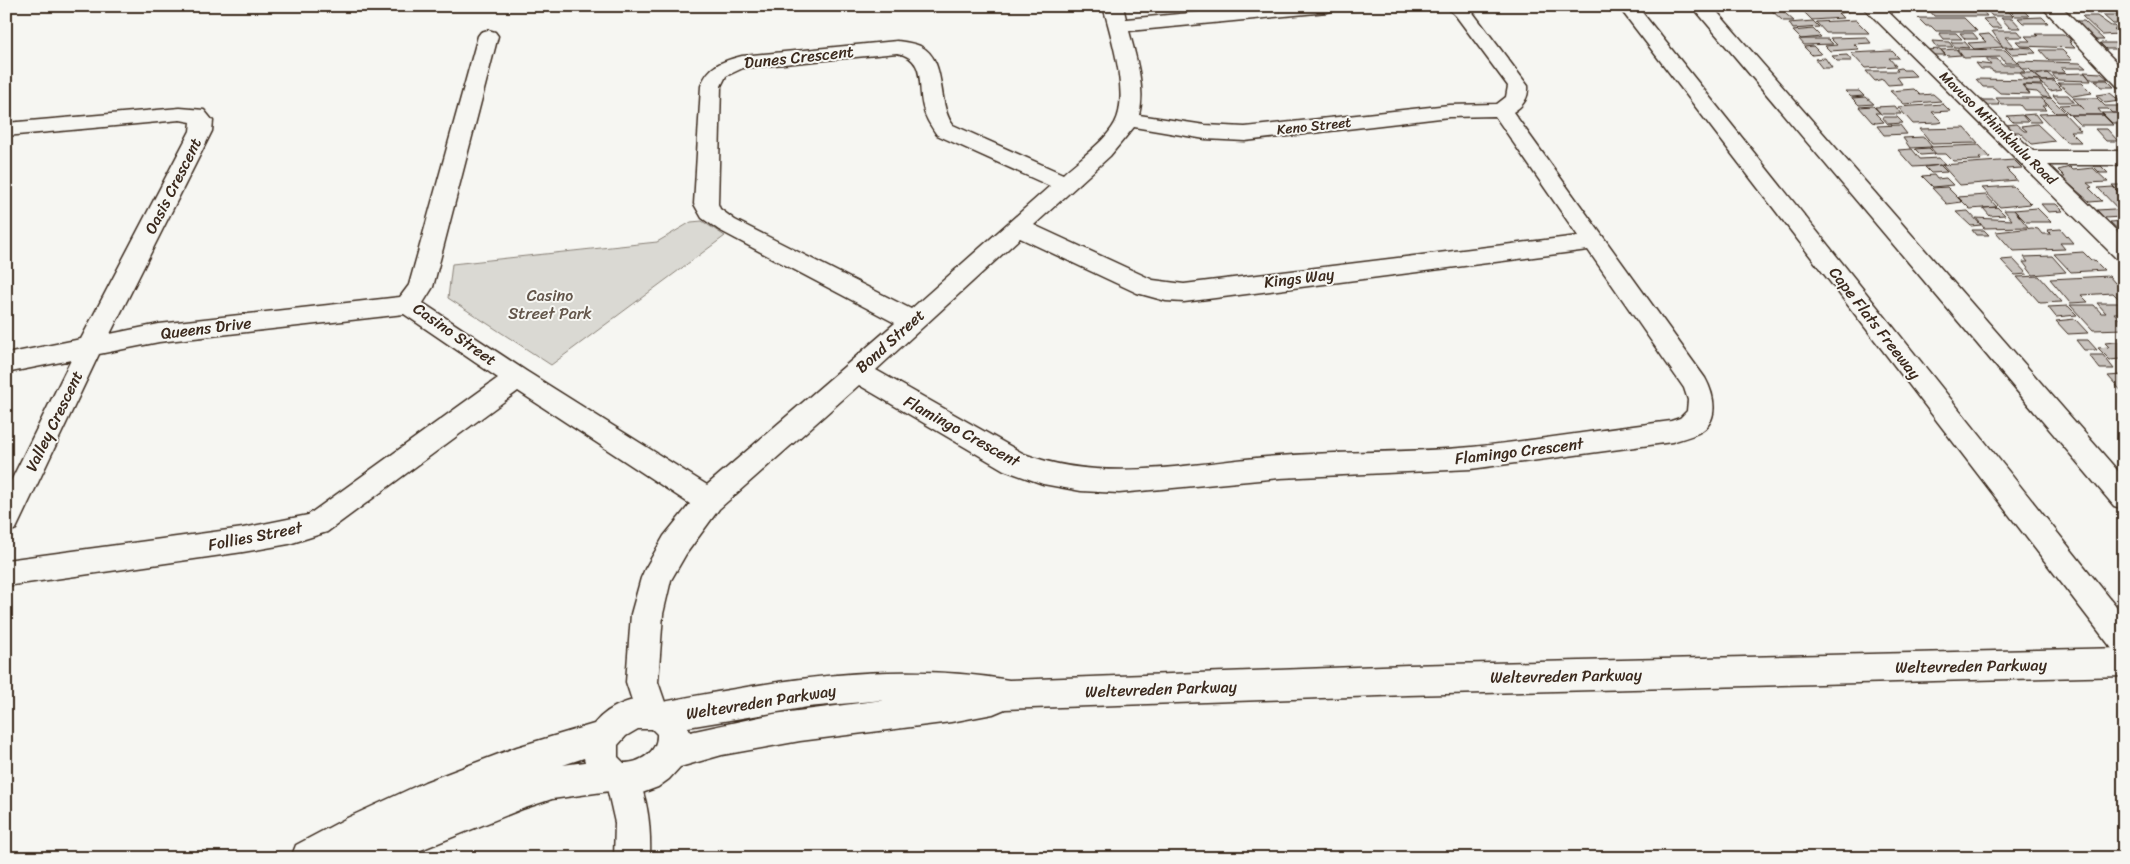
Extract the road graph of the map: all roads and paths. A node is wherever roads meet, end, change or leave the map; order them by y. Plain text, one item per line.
1 (1327, 6) edge
2 (1455, 6) edge
3 (1627, 6) edge
4 (1701, 6) edge
5 (1871, 6) edge
6 (2050, 6) edge
7 (1116, 16) edge
8 (488, 36) dead end
9 (2097, 54) junction
10 (2124, 55) edge
11 (2124, 82) edge
12 (1501, 110) junction
13 (1128, 120) junction
14 (6, 130) edge
15 (2029, 158) junction
16 (2124, 158) edge
17 (1065, 184) junction
18 (1017, 227) junction
19 (1593, 242) junction
20 (2124, 252) edge
21 (408, 305) junction
22 (912, 321) junction
23 (90, 348) junction
24 (6, 364) edge
25 (857, 372) junction
26 (517, 378) junction
27 (2124, 498) edge
28 (709, 500) junction
29 (6, 521) edge
30 (6, 573) edge
31 (2124, 640) edge
32 (2124, 662) edge
33 (642, 682) junction
34 (1009, 695) junction
35 (657, 715) junction
36 (612, 729) junction
37 (663, 762) junction
38 (616, 777) junction
39 (633, 823) junction
40 (309, 858) edge
41 (348, 858) edge
42 (632, 858) edge

1 - 7 main road
2 - 12 main road
3 - 31 main road, Cape Flats Freeway
4 - 27 main road
5 - 15 main road, Mavuso Mthimkhulu Road
6 - 9 main road
7 - 13 main road
8 - 21 main road, Casino Street
9 - 10 main road
9 - 11 main road
12 - 13 main road, Keno Street
12 - 19 main road, Flamingo Crescent
13 - 17 main road, Bond Street
14 - 23 main road, Oasis Crescent
15 - 16 main road
15 - 20 main road, Mavuso Mthimkhulu Road
17 - 18 main road, Bond Street
17 - 22 main road, Dunes Crescent
18 - 19 main road, Kings Way
18 - 22 main road, Bond Street
19 - 25 main road, Flamingo Crescent
21 - 23 main road, Queens Drive
21 - 26 main road, Casino Street
22 - 25 main road, Bond Street
23 - 24 main road, Queens Drive
23 - 29 main road, Valley Crescent
25 - 28 main road, Bond Street
26 - 28 main road, Casino Street
26 - 30 main road, Follies Street
28 - 33 main road, Bond Street
32 - 34 main road, Weltevreden Parkway
33 - 35 main road, Bond Street
33 - 36 main road, Bond Street
34 - 35 main road, Weltevreden Parkway
34 - 37 main road, Weltevreden Parkway
35 - 36 main road
35 - 37 main road
36 - 38 main road
36 - 40 main road
37 - 38 main road
37 - 39 main road
38 - 39 main road
38 - 41 main road
39 - 42 main road

